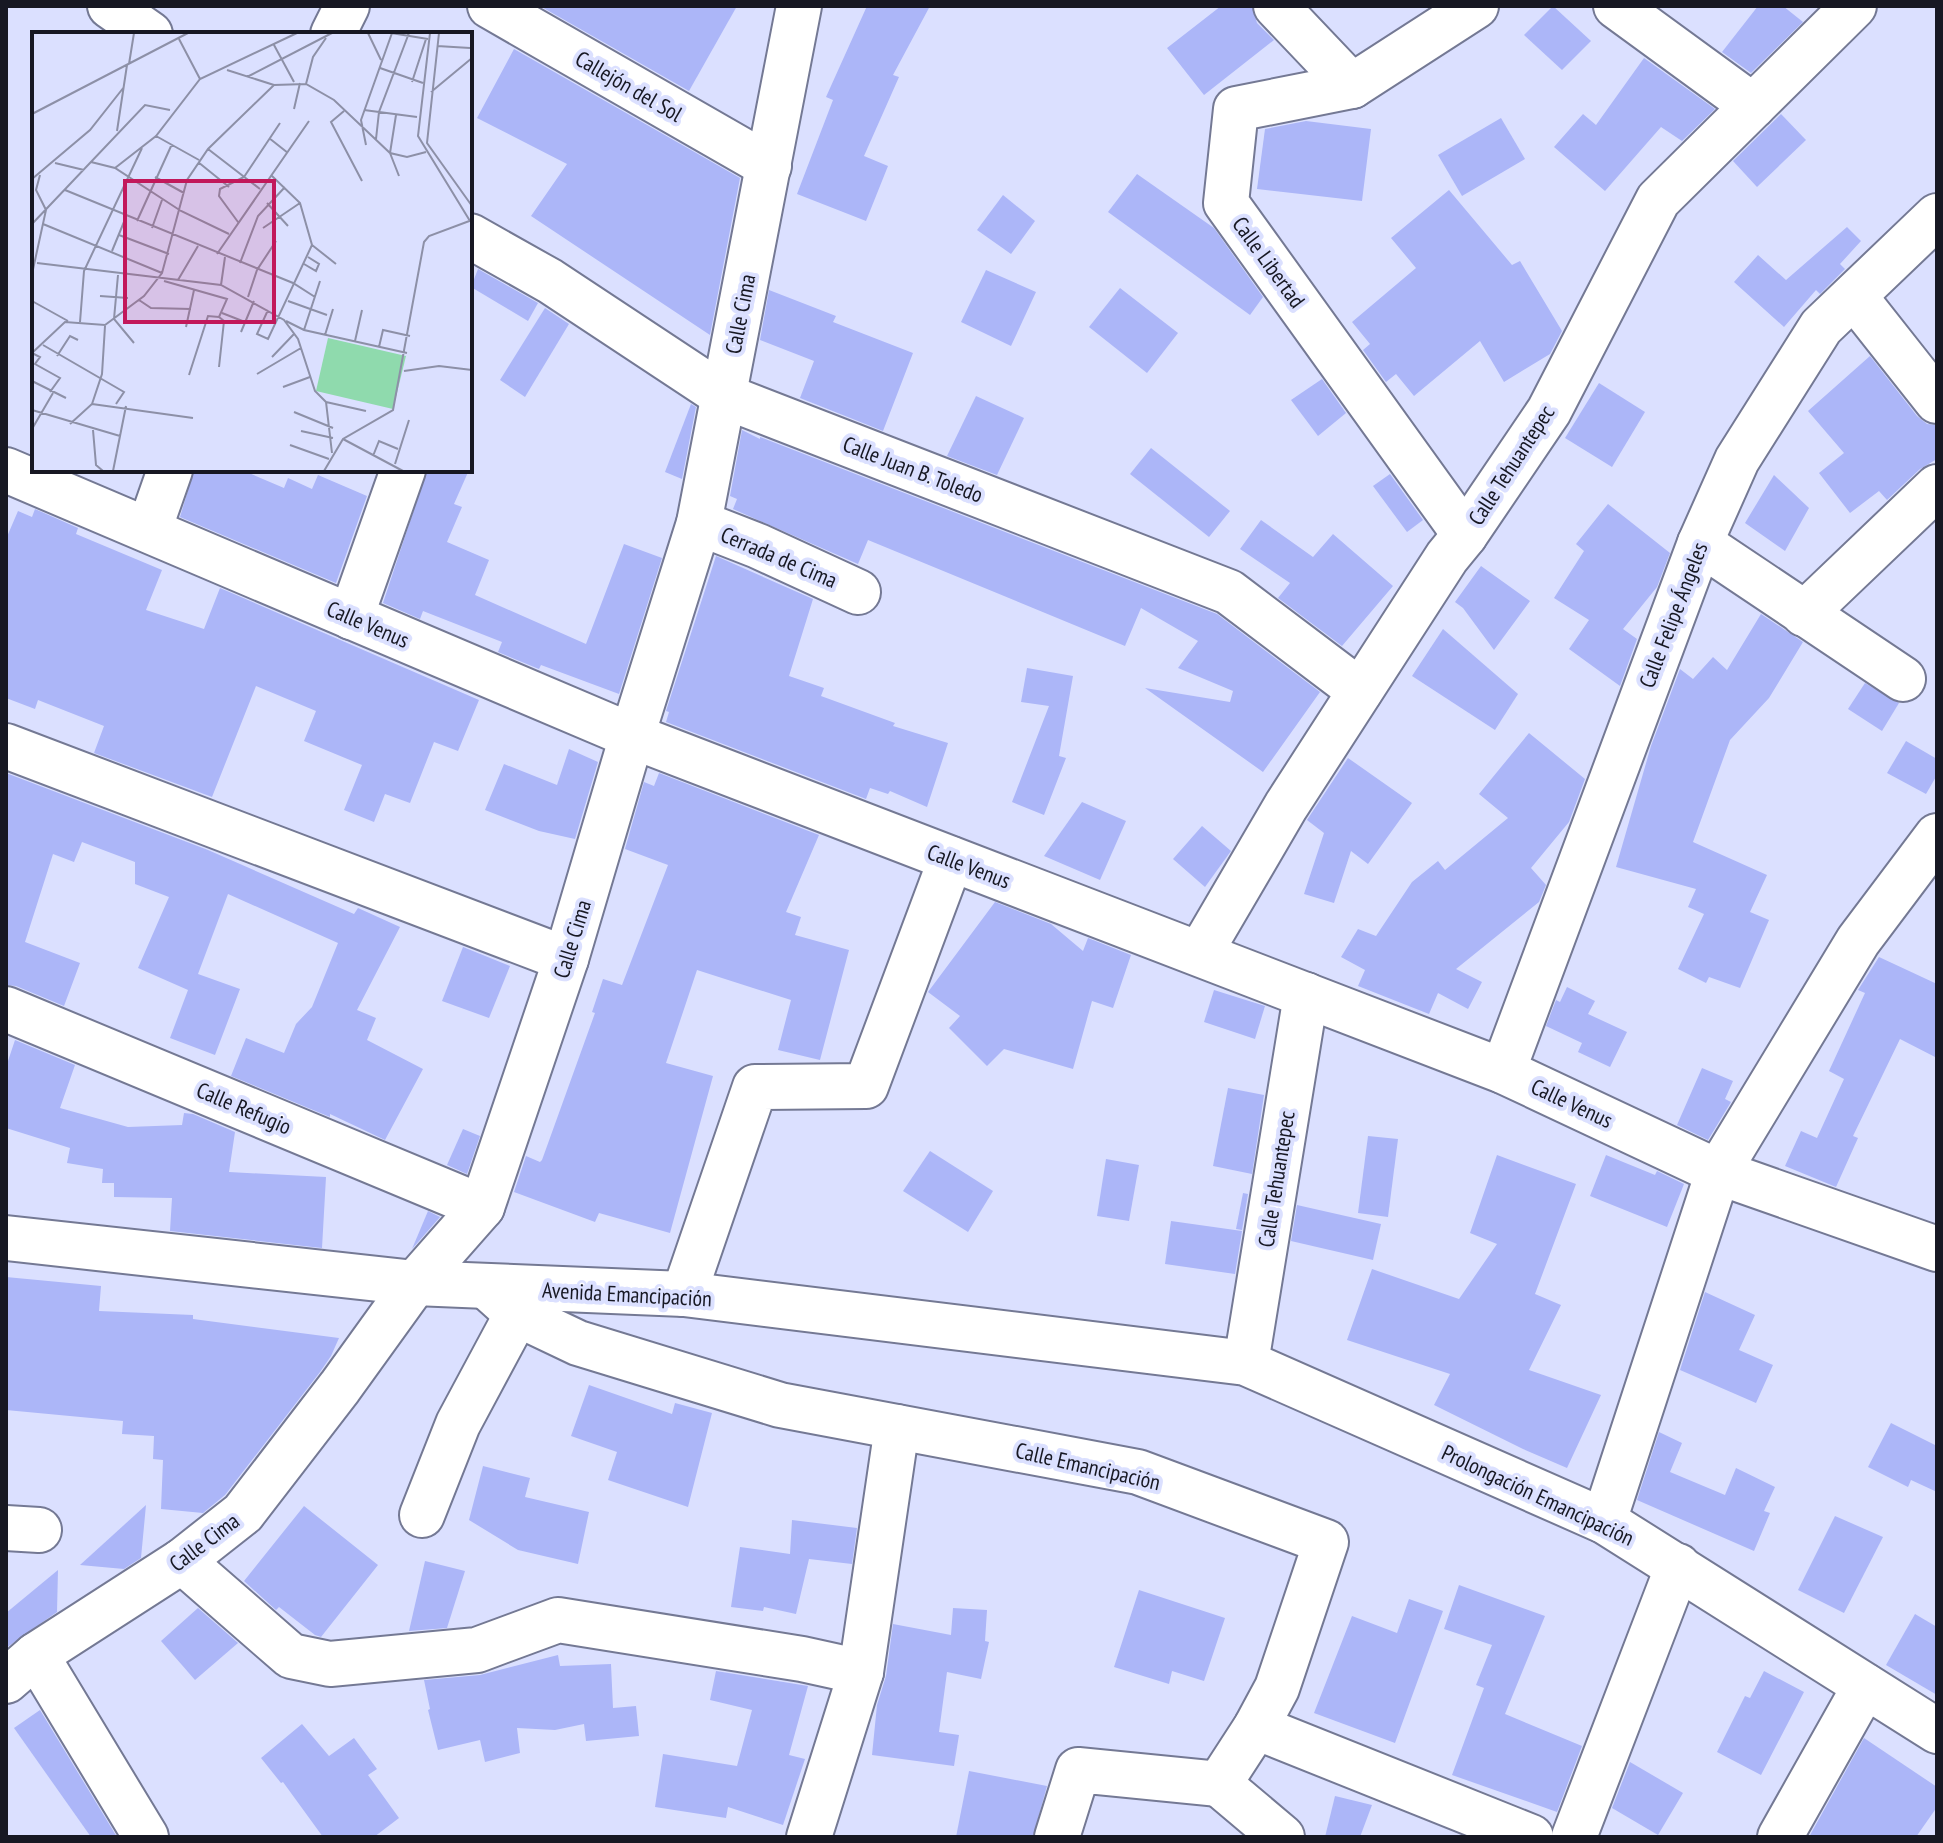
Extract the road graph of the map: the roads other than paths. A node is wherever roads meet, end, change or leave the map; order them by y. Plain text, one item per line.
1 (110, 6) edge
2 (347, 6) edge
3 (490, 6) edge
4 (799, 6) edge
5 (1276, 6) edge
6 (1476, 6) edge
7 (1616, 6) edge
8 (1854, 6) edge
9 (147, 32) edge
10 (334, 32) edge
11 (1352, 86) junction
12 (1753, 106) junction
13 (769, 166) junction
14 (1937, 216) edge
15 (473, 247) edge
16 (1854, 296) junction
17 (724, 396) junction
18 (1937, 401) edge
19 (169, 472) edge
20 (402, 472) edge
21 (7, 474) edge
22 (1937, 487) edge
23 (699, 523) junction
24 (149, 530) junction
25 (1465, 535) junction
26 (1700, 543) junction
27 (858, 592) dead end
28 (1804, 614) junction
29 (351, 617) junction
30 (1903, 679) dead end
31 (1360, 691) junction
32 (632, 736) junction
33 (6, 746) edge
34 (1937, 836) edge
35 (951, 859) junction
36 (1200, 953) junction
37 (566, 959) junction
38 (1306, 995) junction
39 (6, 1009) edge
40 (1503, 1071) junction
41 (1718, 1172) junction
42 (482, 1207) junction
43 (6, 1238) edge
44 (1937, 1249) edge
45 (415, 1283) junction
46 (684, 1294) junction
47 (502, 1300) junction
48 (1246, 1363) junction
49 (897, 1427) junction
50 (422, 1515) dead end
51 (1604, 1521) junction
52 (182, 1561) junction
53 (1678, 1566) junction
54 (21, 1668) edge
55 (861, 1672) junction
56 (1865, 1686) junction
57 (1256, 1727) junction
58 (1937, 1731) edge
59 (1219, 1784) junction
60 (146, 1837) edge
61 (809, 1837) edge
62 (1057, 1837) edge
63 (1282, 1837) edge
64 (1531, 1837) edge
65 (1574, 1837) edge
66 (1780, 1837) edge

1 - 9 street
2 - 10 street
3 - 13 street, Callejón del Sol
4 - 13 street, Calle Cima
5 - 11 street
6 - 11 street, Calle Libertad
7 - 12 street
8 - 12 street, Calle Tehuantepec
11 - 25 street, Calle Libertad
12 - 25 street, Calle Tehuantepec
13 - 17 street, Calle Cima
14 - 16 street, Calle Felipe Ángeles
15 - 17 street, Calle Juan B. Toledo
16 - 18 street
16 - 26 street, Calle Felipe Ángeles
17 - 23 street, Calle Cima
17 - 31 street, Calle Juan B. Toledo
19 - 24 street
20 - 29 street
21 - 24 street, Calle Venus
22 - 28 street
23 - 27 street, Cerrada de Cima
23 - 32 street, Calle Cima
24 - 29 street, Calle Venus
25 - 31 street, Calle Tehuantepec
26 - 28 street
26 - 40 street, Calle Felipe Ángeles
28 - 30 street
29 - 32 street, Calle Venus
31 - 36 street, Calle Tehuantepec
32 - 35 street, Calle Venus
32 - 37 street, Calle Cima
33 - 37 street
34 - 41 street
35 - 36 street, Calle Venus
35 - 46 street
36 - 38 street, Calle Venus
37 - 42 street, Calle Cima
38 - 40 street, Calle Venus
38 - 48 street, Calle Tehuantepec
39 - 42 street, Calle Refugio
40 - 41 street, Calle Venus
41 - 44 street, Calle Venus
41 - 51 street
42 - 45 street, Calle Cima
43 - 45 street, Avenida Emancipación
45 - 47 street, Avenida Emancipación
45 - 52 street, Calle Cima
46 - 47 street, Avenida Emancipación
46 - 48 street, Avenida Emancipación
47 - 49 street, Calle Emancipación
47 - 50 street
48 - 51 street, Prolongación Emancipación
49 - 55 street
49 - 57 street, Calle Emancipación
51 - 53 street, Prolongación Emancipación
52 - 54 street, Calle Cima
52 - 55 street
53 - 56 street, Prolongación Emancipación
53 - 65 street
54 - 60 street
55 - 61 street
56 - 58 street, Prolongación Emancipación
56 - 66 street
57 - 59 street, Calle Emancipación
57 - 64 street
59 - 62 street
59 - 63 street

